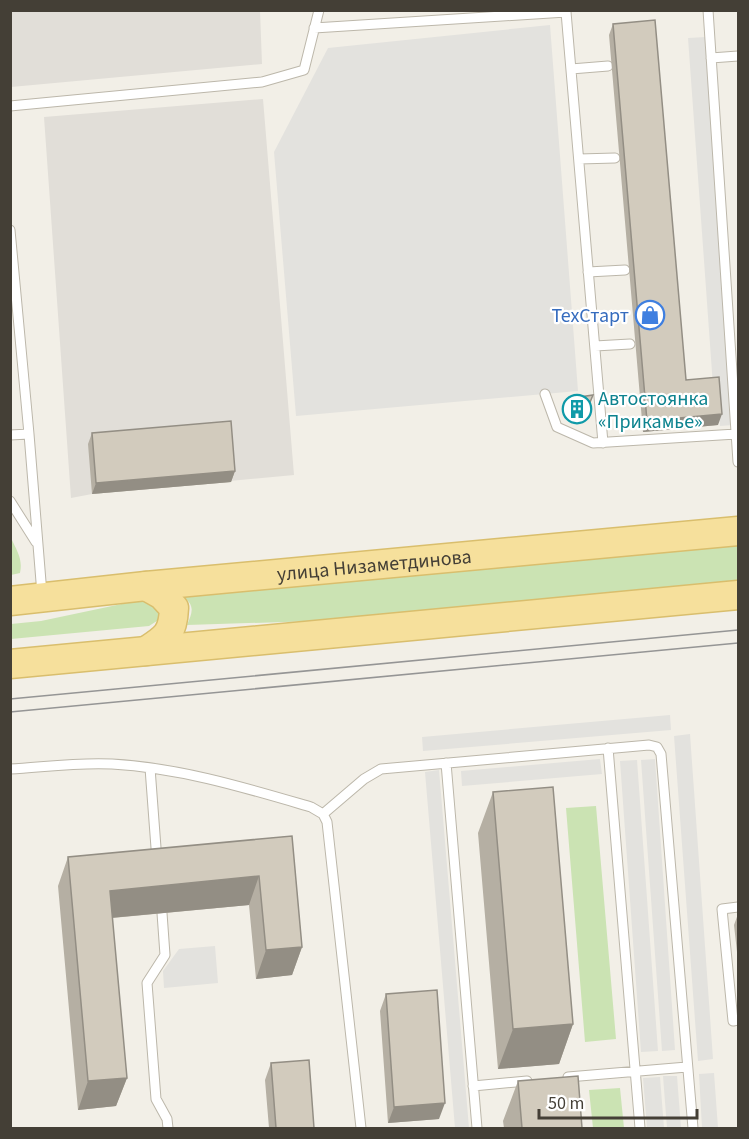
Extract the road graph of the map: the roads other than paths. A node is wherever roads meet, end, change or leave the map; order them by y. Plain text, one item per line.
1 (319, 10) edge
2 (708, 10) edge
3 (567, 11) edge
4 (314, 28) junction
5 (738, 56) edge
6 (711, 58) junction
7 (608, 66) dead end
8 (571, 69) junction
9 (10, 106) edge
10 (615, 158) dead end
11 (579, 159) junction
12 (10, 230) edge
13 (625, 270) dead end
14 (588, 272) junction
15 (630, 344) dead end
16 (595, 346) junction
17 (545, 393) dead end
18 (736, 393) edge
19 (29, 434) junction
20 (736, 434) junction
21 (10, 435) edge
22 (603, 443) junction
23 (738, 462) edge
24 (10, 501) edge
25 (738, 531) edge
26 (37, 544) junction
27 (146, 586) junction
28 (738, 595) edge
29 (42, 599) junction
30 (10, 602) edge
31 (146, 651) junction
32 (10, 664) edge
33 (608, 748) junction
34 (446, 763) junction
35 (150, 768) junction
36 (10, 769) edge
37 (323, 814) junction
38 (159, 876) edge
39 (738, 907) edge
40 (162, 913) edge
41 (738, 1020) edge
42 (687, 1067) junction
43 (635, 1071) junction
44 (560, 1078) edge
45 (538, 1080) edge
46 (473, 1086) junction
47 (168, 1128) edge
48 (361, 1128) edge
49 (477, 1128) edge
50 (640, 1128) edge
51 (693, 1128) edge

1 - 4 lane
2 - 6 lane
3 - 4 lane
3 - 8 lane
4 - 9 lane
5 - 6 lane
6 - 18 lane
7 - 8 lane
8 - 11 lane
10 - 11 lane
11 - 14 lane
12 - 19 lane
13 - 14 lane
14 - 16 lane
15 - 16 lane
16 - 22 lane
17 - 22 lane
18 - 20 lane
19 - 21 lane
19 - 26 lane
20 - 22 lane
20 - 23 lane
24 - 26 lane
25 - 27 main road, улица Низаметдинова
26 - 29 lane
27 - 29 main road, улица Низаметдинова
27 - 31 main road
28 - 31 main road
29 - 30 main road, улица Низаметдинова
31 - 32 main road
33 - 34 lane
33 - 42 lane
33 - 43 lane
34 - 37 lane
34 - 46 lane
35 - 36 lane
35 - 37 lane
35 - 38 lane
37 - 48 lane
39 - 41 lane
40 - 47 lane
42 - 43 lane
42 - 51 lane
43 - 44 lane
43 - 50 lane
45 - 46 lane
46 - 49 lane

